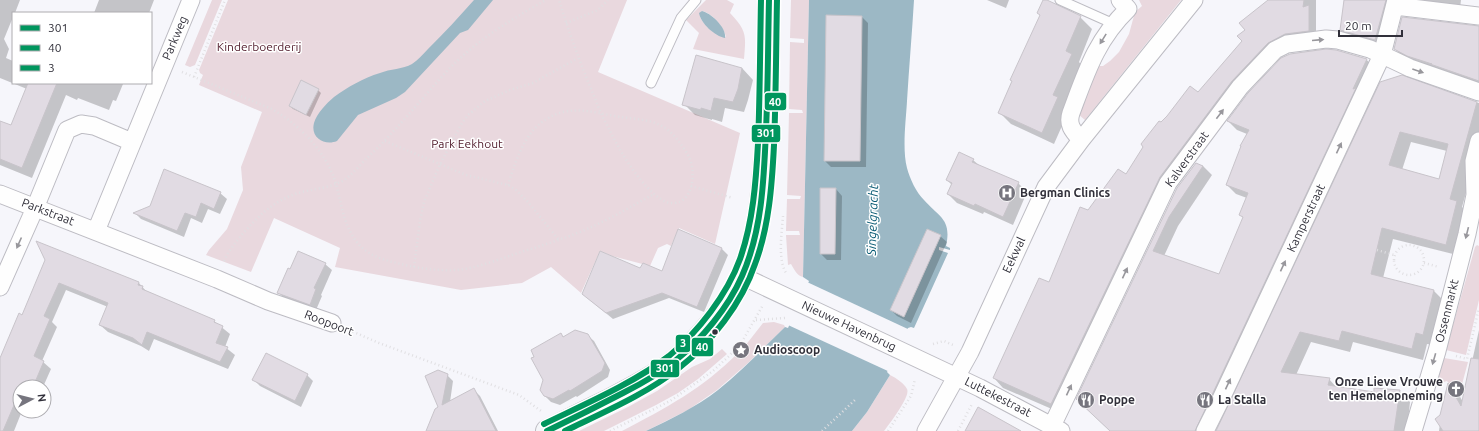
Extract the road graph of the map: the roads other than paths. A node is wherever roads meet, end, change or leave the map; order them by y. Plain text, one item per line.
1 (191, 0) edge
2 (696, 0) edge
3 (769, 0) edge
4 (1060, 0) edge
5 (1120, 0) edge
6 (1194, 0) edge
7 (1396, 3) edge
8 (1479, 16) edge
9 (1114, 24) junction
10 (1382, 55) junction
11 (651, 83) dead end
12 (1479, 92) edge
13 (1081, 140) junction
14 (1479, 141) edge
15 (132, 142) junction
16 (0, 194) edge
17 (1477, 195) edge
18 (35, 208) junction
19 (96, 231) junction
20 (742, 276) junction
21 (0, 287) edge
22 (332, 323) road end
23 (956, 376) junction
24 (1056, 428) edge
25 (549, 430) edge
26 (926, 431) edge
27 (1205, 431) edge
28 (1413, 431) edge

1 - 15 street, Parkweg
2 - 11 lane
3 - 20 main road
4 - 9 lane
5 - 9 street
6 - 13 street, Eekwal
7 - 8 street
7 - 10 street, Kamperstraat
9 -> 13 street
10 -> 12 street, Kalverstraat
24 -> 10 street, Kalverstraat
27 -> 10 street, Kamperstraat
13 - 23 street, Eekwal
14 - 17 street, Ossenmarkt
15 - 18 street
15 - 19 street, Parkweg
16 - 18 street, Parkstraat
17 -> 28 street, Ossenmarkt
18 - 19 street, Parkstraat
18 -> 21 street
19 - 22 street, Roopoort
20 - 23 street, Nieuwe Havenbrug
20 - 25 main road
23 - 24 street, Luttekestraat
23 - 26 street, Eekwal

